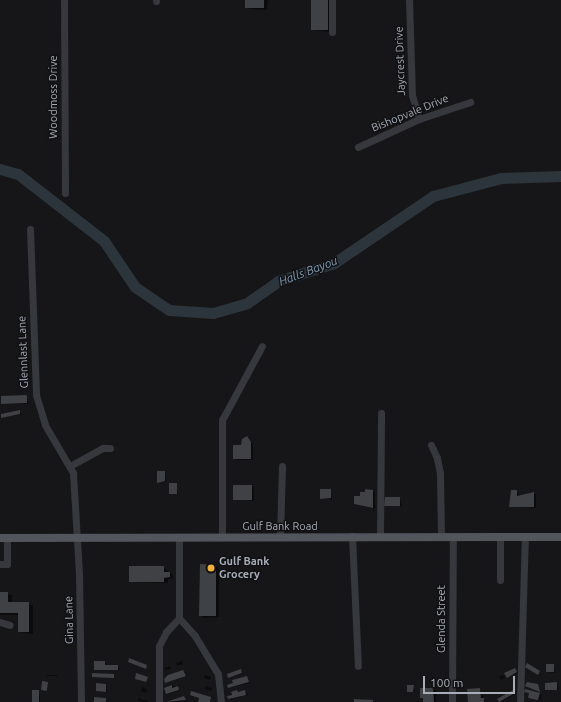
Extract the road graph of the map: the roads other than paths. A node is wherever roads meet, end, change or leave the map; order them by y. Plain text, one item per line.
1 (64, 0) edge
2 (332, 0) edge
3 (409, 0) edge
4 (332, 32) dead end
5 (470, 102) dead end
6 (420, 119) junction
7 (358, 147) dead end
8 (65, 193) dead end
9 (30, 229) dead end
10 (262, 346) dead end
11 (381, 413) dead end
12 (431, 445) dead end
13 (110, 448) dead end
14 (70, 466) junction
15 (282, 466) dead end
16 (280, 536) junction
17 (352, 536) junction
18 (380, 536) junction
19 (76, 537) junction
20 (179, 537) junction
21 (222, 537) junction
22 (441, 537) junction
23 (453, 537) junction
24 (500, 537) junction
25 (526, 537) junction
26 (561, 537) edge
27 (4, 538) edge
28 (0, 564) edge
29 (500, 580) dead end
30 (179, 618) junction
31 (0, 622) edge
32 (10, 625) dead end
33 (358, 666) dead end
34 (81, 702) edge
35 (159, 702) edge
36 (221, 702) edge
37 (452, 702) edge
38 (520, 702) edge

1 - 8 street, Woodmoss Drive
2 - 4 street
3 - 6 street, Jaycrest Drive
5 - 6 street, Bishopvale Drive
6 - 7 street, Bishopvale Drive
9 - 14 street, Glennlast Lane
10 - 21 street
11 - 18 street
12 - 22 street
13 - 14 street
14 - 19 street, Glennlast Lane
15 - 16 street
16 - 17 main road, Gulf Bank Road
16 - 21 main road, Gulf Bank Road
17 - 18 main road, Gulf Bank Road
17 - 33 street
18 - 22 main road, Gulf Bank Road
19 - 20 main road, Gulf Bank Road
19 - 27 main road, Gulf Bank Road
19 - 34 street, Gina Lane
20 - 21 main road, Gulf Bank Road
20 - 30 street
22 - 23 main road, Gulf Bank Road
23 - 24 main road, Gulf Bank Road
23 - 37 street, Glenda Street
24 - 25 main road, Gulf Bank Road
24 - 29 street
25 - 26 main road, Gulf Bank Road
25 - 38 street
27 - 28 street
30 - 35 street
30 - 36 street
31 - 32 street

